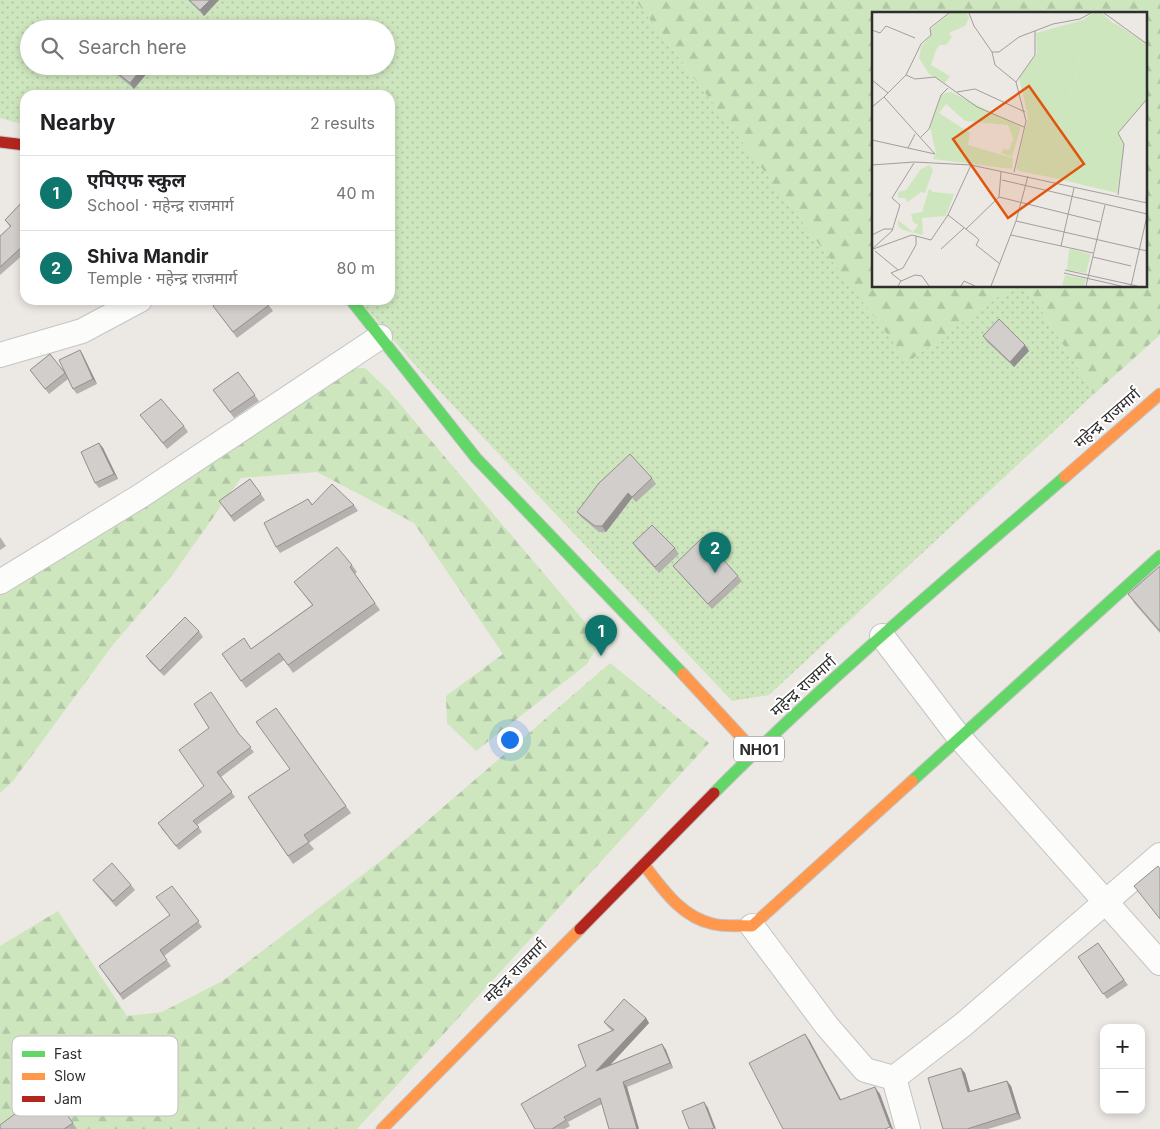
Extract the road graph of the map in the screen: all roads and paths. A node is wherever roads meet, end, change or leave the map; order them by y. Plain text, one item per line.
1 (0, 142) edge
2 (20, 144) edge
3 (131, 305) edge
4 (354, 305) edge
5 (380, 337) junction
6 (0, 355) edge
7 (1160, 394) edge
8 (1160, 556) edge
9 (0, 582) edge
10 (882, 636) junction
11 (959, 737) junction
12 (755, 752) junction
13 (1160, 855) edge
14 (644, 864) junction
15 (1108, 902) junction
16 (752, 926) junction
17 (1160, 962) edge
18 (894, 1078) junction
19 (382, 1129) edge
20 (908, 1129) edge

1 - 2 main road
3 - 6 street
4 - 5 main road
5 - 9 street
5 - 12 main road
7 - 10 main road, महेन्द्र राजमार्ग / NH01
8 - 11 main road
10 - 11 street
10 - 12 main road, महेन्द्र राजमार्ग / NH01
11 - 15 street
11 - 16 main road
12 - 14 main road, महेन्द्र राजमार्ग / NH01
13 - 15 street
14 - 16 main road
14 - 19 main road, महेन्द्र राजमार्ग / NH01
15 - 17 street
15 - 18 street
16 - 18 street
18 - 20 street

